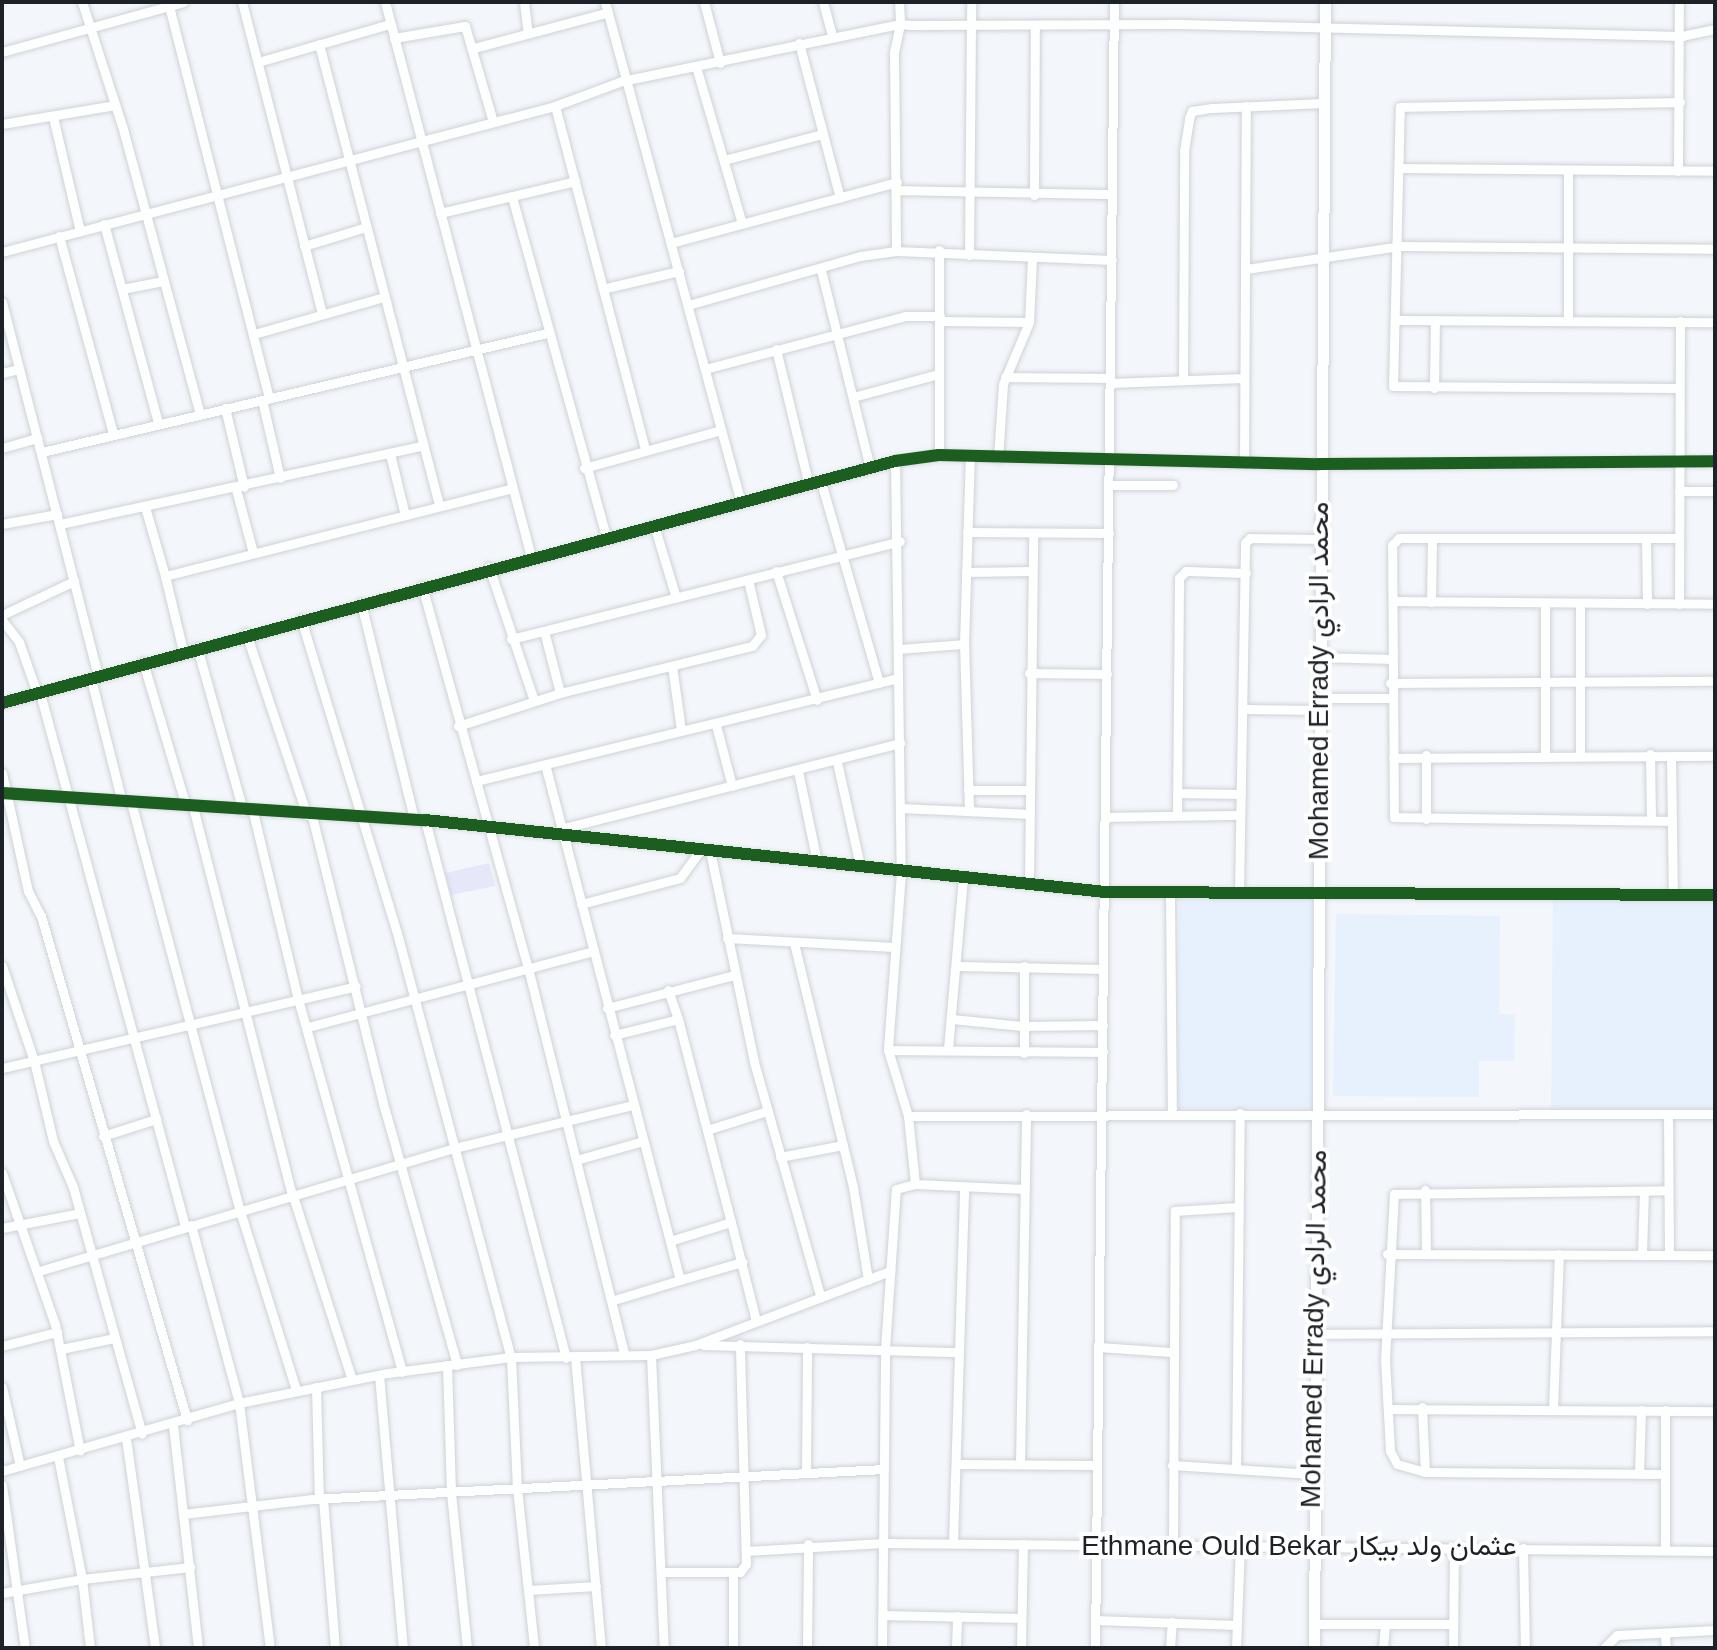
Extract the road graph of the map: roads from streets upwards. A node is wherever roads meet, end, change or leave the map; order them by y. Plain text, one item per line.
1 (82, 2) edge
2 (183, 2) edge
3 (242, 2) edge
4 (385, 2) edge
5 (524, 2) edge
6 (704, 2) edge
7 (823, 2) edge
8 (899, 2) edge
9 (971, 2) edge
10 (1114, 2) edge
11 (1325, 2) edge
12 (1679, 2) edge
13 (168, 4) edge
14 (606, 7) edge
15 (390, 24) junction
16 (900, 24) junction
17 (971, 25) junction
18 (1035, 26) junction
19 (1114, 26) junction
20 (92, 27) junction
21 (1715, 29) edge
22 (1324, 30) junction
23 (528, 33) junction
24 (832, 35) junction
25 (1682, 36) junction
26 (394, 38) junction
27 (799, 43) junction
28 (319, 44) junction
29 (474, 48) junction
30 (2, 52) edge
31 (258, 62) junction
32 (720, 63) junction
33 (697, 70) junction
34 (622, 81) junction
35 (1680, 102) junction
36 (1324, 103) junction
37 (115, 105) junction
38 (555, 106) junction
39 (1246, 106) junction
40 (53, 117) junction
41 (493, 122) junction
42 (2, 124) edge
43 (822, 134) junction
44 (421, 142) junction
45 (724, 160) junction
46 (348, 161) junction
47 (1399, 168) junction
48 (1568, 170) junction
49 (1678, 171) junction
50 (1715, 171) edge
51 (285, 179) junction
52 (575, 181) junction
53 (897, 186) junction
54 (971, 191) junction
55 (218, 194) junction
56 (1112, 194) junction
57 (1034, 195) junction
58 (512, 197) junction
59 (840, 198) junction
60 (144, 213) junction
61 (440, 213) junction
62 (104, 224) junction
63 (742, 224) junction
64 (366, 227) junction
65 (80, 231) junction
66 (59, 236) junction
67 (671, 243) junction
68 (304, 246) junction
69 (1399, 246) junction
70 (1568, 248) junction
71 (1715, 249) edge
72 (939, 250) junction
73 (896, 251) junction
74 (2, 252) edge
75 (969, 255) junction
76 (1032, 258) junction
77 (1323, 258) junction
78 (1112, 260) junction
79 (1246, 269) junction
80 (821, 270) junction
81 (679, 271) junction
82 (163, 281) junction
83 (606, 288) junction
84 (122, 289) junction
85 (384, 297) junction
86 (2, 302) edge
87 (688, 305) junction
88 (322, 314) junction
89 (940, 318) junction
90 (1398, 320) junction
91 (1435, 320) junction
92 (1568, 321) junction
93 (1680, 321) junction
94 (1029, 322) junction
95 (1715, 322) edge
96 (547, 333) junction
97 (841, 333) junction
98 (254, 334) junction
99 (776, 349) junction
100 (476, 351) junction
101 (403, 367) junction
102 (19, 369) junction
103 (705, 369) junction
104 (2, 373) edge
105 (938, 374) junction
106 (1005, 377) junction
107 (1244, 378) junction
108 (1183, 380) junction
109 (1110, 381) junction
110 (1434, 388) junction
111 (1676, 388) junction
112 (853, 397) junction
113 (265, 399) junction
114 (225, 408) junction
115 (200, 414) junction
116 (158, 423) junction
117 (721, 430) junction
118 (113, 434) junction
119 (38, 438) junction
120 (424, 445) junction
121 (2, 448) edge
122 (645, 448) junction
123 (42, 452) junction
124 (390, 454) junction
125 (939, 455) junction
126 (970, 458) junction
127 (998, 458) junction
128 (1108, 458) junction
129 (895, 461) junction
130 (1677, 461) junction
131 (1715, 461) edge
132 (1244, 462) junction
133 (1319, 464) junction
134 (584, 468) junction
135 (870, 468) junction
136 (280, 478) junction
137 (821, 482) junction
138 (809, 485) junction
139 (1108, 485) junction
140 (1173, 485) dead end
141 (240, 488) junction
142 (512, 488) junction
143 (1679, 491) junction
144 (1715, 491) edge
145 (741, 503) junction
146 (439, 506) junction
147 (145, 507) junction
148 (405, 515) junction
149 (58, 519) junction
150 (2, 524) edge
151 (654, 525) junction
152 (967, 532) junction
153 (1033, 533) junction
154 (1109, 533) junction
155 (606, 537) junction
156 (1679, 538) junction
157 (1319, 539) junction
158 (1432, 539) junction
159 (1646, 539) junction
160 (900, 541) junction
161 (253, 553) junction
162 (843, 553) junction
163 (531, 557) junction
164 (489, 567) junction
165 (776, 571) junction
166 (1031, 571) junction
167 (966, 572) junction
168 (1246, 573) junction
169 (165, 576) junction
170 (748, 580) junction
171 (74, 581) junction
172 (422, 586) junction
173 (676, 598) junction
174 (1395, 601) junction
175 (1431, 602) junction
176 (361, 603) junction
177 (1545, 603) junction
178 (1580, 603) junction
179 (1647, 604) junction
180 (1679, 604) junction
181 (1715, 604) edge
182 (2, 617) edge
183 (301, 619) junction
184 (544, 631) junction
185 (246, 633) junction
186 (511, 639) junction
187 (964, 644) junction
188 (197, 647) junction
189 (900, 649) junction
190 (183, 651) junction
191 (1318, 657) junction
192 (1392, 659) junction
193 (143, 662) junction
194 (672, 666) junction
195 (1029, 673) junction
196 (1107, 674) junction
197 (95, 678) junction
198 (898, 678) junction
199 (1715, 681) edge
200 (1545, 682) junction
201 (1580, 682) junction
202 (879, 683) junction
203 (1390, 683) junction
204 (38, 693) junction
205 (560, 693) junction
206 (1391, 698) junction
207 (817, 700) junction
208 (534, 701) junction
209 (2, 703) edge
210 (1318, 704) junction
211 (1245, 709) junction
212 (716, 725) junction
213 (458, 726) junction
214 (681, 730) junction
215 (900, 743) junction
216 (1650, 754) junction
217 (1426, 755) junction
218 (1545, 755) junction
219 (1580, 755) junction
220 (1671, 756) junction
221 (1715, 756) edge
222 (1393, 758) junction
223 (837, 762) junction
224 (546, 768) junction
225 (798, 771) junction
226 (2, 773) edge
227 (476, 781) junction
228 (732, 786) junction
229 (968, 790) junction
230 (1030, 790) junction
231 (4, 793) edge
232 (1177, 793) junction
233 (1241, 794) junction
234 (65, 798) junction
235 (127, 802) junction
236 (190, 807) junction
237 (901, 808) junction
238 (969, 810) junction
239 (248, 811) junction
240 (1030, 814) junction
241 (1177, 815) junction
242 (1240, 815) junction
243 (310, 816) junction
244 (364, 816) junction
245 (1106, 817) junction
246 (1426, 819) junction
247 (420, 820) junction
248 (1651, 820) junction
249 (1672, 821) junction
250 (490, 830) junction
251 (561, 834) junction
252 (705, 851) junction
253 (817, 862) junction
254 (860, 866) junction
255 (901, 872) junction
256 (963, 879) junction
257 (1029, 882) junction
258 (1106, 892) junction
259 (1239, 892) junction
260 (1318, 892) junction
261 (1170, 893) junction
262 (1673, 894) junction
263 (1715, 895) edge
264 (581, 904) junction
265 (727, 938) junction
266 (794, 943) junction
267 (894, 947) junction
268 (594, 951) junction
269 (2, 966) edge
270 (958, 966) junction
271 (1024, 966) junction
272 (528, 968) junction
273 (1103, 969) junction
274 (735, 975) junction
275 (469, 984) junction
276 (356, 986) junction
277 (668, 990) junction
278 (413, 998) junction
279 (298, 999) junction
280 (607, 1008) junction
281 (242, 1011) junction
282 (363, 1012) junction
283 (678, 1019) junction
284 (952, 1019) junction
285 (190, 1023) junction
286 (1103, 1025) junction
287 (1022, 1026) junction
288 (308, 1027) junction
289 (614, 1035) junction
290 (134, 1040) junction
291 (948, 1049) junction
292 (78, 1050) junction
293 (888, 1050) junction
294 (1103, 1052) junction
295 (1024, 1053) junction
296 (34, 1061) junction
297 (2, 1068) edge
298 (633, 1105) junction
299 (767, 1111) junction
300 (1240, 1113) junction
301 (1026, 1114) junction
302 (1102, 1114) junction
303 (1172, 1114) junction
304 (1317, 1114) junction
305 (1668, 1114) junction
306 (1715, 1114) edge
307 (908, 1116) junction
308 (156, 1119) junction
309 (566, 1121) junction
310 (707, 1130) junction
311 (508, 1134) junction
312 (103, 1136) junction
313 (643, 1141) junction
314 (843, 1145) junction
315 (454, 1148) junction
316 (780, 1157) junction
317 (576, 1160) junction
318 (403, 1164) junction
319 (2, 1173) edge
320 (346, 1180) junction
321 (915, 1184) junction
322 (964, 1188) junction
323 (1025, 1189) junction
324 (1425, 1190) junction
325 (1666, 1190) junction
326 (1644, 1191) junction
327 (293, 1196) junction
328 (1237, 1207) junction
329 (240, 1211) junction
330 (80, 1213) junction
331 (731, 1222) junction
332 (24, 1224) junction
333 (188, 1225) junction
334 (2, 1228) edge
335 (135, 1241) junction
336 (670, 1241) junction
337 (1426, 1253) junction
338 (90, 1254) junction
339 (1387, 1254) junction
340 (1559, 1254) junction
341 (1642, 1254) junction
342 (1669, 1254) junction
343 (1715, 1255) edge
344 (742, 1262) junction
345 (39, 1271) junction
346 (890, 1271) junction
347 (680, 1280) junction
348 (868, 1280) junction
349 (820, 1296) junction
350 (614, 1300) junction
351 (756, 1321) junction
352 (1715, 1331) edge
353 (57, 1332) junction
354 (1312, 1334) junction
355 (1387, 1335) junction
356 (1558, 1335) junction
357 (114, 1338) junction
358 (740, 1344) junction
359 (695, 1345) junction
360 (2, 1346) edge
361 (807, 1347) junction
362 (1099, 1347) junction
363 (61, 1349) junction
364 (885, 1349) junction
365 (959, 1352) junction
366 (1170, 1352) junction
367 (624, 1353) junction
368 (651, 1355) junction
369 (511, 1357) junction
370 (570, 1358) junction
371 (452, 1365) junction
372 (402, 1372) junction
373 (379, 1375) junction
374 (352, 1380) junction
375 (2, 1387) edge
376 (316, 1387) junction
377 (296, 1390) junction
378 (239, 1403) junction
379 (1422, 1407) junction
380 (1388, 1409) junction
381 (1553, 1409) junction
382 (1641, 1410) junction
383 (1665, 1410) junction
384 (1715, 1411) edge
385 (187, 1420) junction
386 (173, 1425) junction
387 (142, 1434) junction
388 (126, 1438) junction
389 (80, 1451) junction
390 (58, 1457) junction
391 (1020, 1463) junction
392 (956, 1464) junction
393 (1097, 1465) junction
394 (1172, 1465) junction
395 (20, 1466) junction
396 (884, 1469) junction
397 (1236, 1469) junction
398 (2, 1471) edge
399 (1425, 1472) junction
400 (806, 1473) junction
401 (1312, 1474) junction
402 (1639, 1474) junction
403 (1665, 1474) junction
404 (741, 1477) junction
405 (660, 1479) junction
406 (586, 1484) junction
407 (2, 1485) edge
408 (517, 1488) junction
409 (451, 1493) junction
410 (386, 1496) junction
411 (321, 1499) junction
412 (249, 1506) junction
413 (183, 1514) junction
414 (883, 1543) junction
415 (953, 1543) junction
416 (808, 1544) junction
417 (1023, 1544) junction
418 (1096, 1545) junction
419 (1173, 1545) junction
420 (1240, 1546) junction
421 (1313, 1547) junction
422 (1454, 1548) junction
423 (1523, 1548) junction
424 (1665, 1550) junction
425 (746, 1551) junction
426 (1715, 1551) edge
427 (190, 1567) junction
428 (143, 1571) junction
429 (661, 1572) junction
430 (733, 1572) junction
431 (82, 1579) junction
432 (596, 1586) junction
433 (528, 1590) junction
434 (17, 1591) junction
435 (2, 1593) edge
436 (882, 1615) junction
437 (957, 1616) junction
438 (1021, 1618) junction
439 (1095, 1620) junction
440 (1172, 1622) junction
441 (1314, 1624) junction
442 (1385, 1624) junction
443 (1453, 1624) junction
444 (1237, 1625) junction
445 (1715, 1630) edge
446 (1665, 1635) junction
447 (25, 1648) edge
448 (90, 1648) edge
449 (155, 1648) edge
450 (198, 1648) edge
451 (270, 1648) edge
452 (335, 1648) edge
453 (403, 1648) edge
454 (467, 1648) edge
455 (534, 1648) edge
456 (601, 1648) edge
457 (664, 1648) edge
458 (733, 1648) edge
459 (807, 1648) edge
460 (882, 1648) edge
461 (956, 1648) edge
462 (1021, 1648) edge
463 (1095, 1648) edge
464 (1170, 1648) edge
465 (1236, 1648) edge
466 (1314, 1648) edge
467 (1383, 1648) edge
468 (1453, 1648) edge
469 (1525, 1648) edge
470 (1604, 1648) edge
471 (1666, 1648) edge

1 - 20 street
2 - 13 street
3 - 31 street
4 - 15 street
5 - 23 street
6 - 32 street
7 - 24 street
8 - 16 street
9 - 17 street
10 - 19 street
11 - 22 street, Mohamed Errady محمد الرادي
12 - 25 street
13 - 20 street
13 - 55 street
14 - 23 street
14 - 34 street
15 - 26 street
15 - 28 street
16 - 17 street
16 - 24 street
16 - 53 street
17 - 18 street
17 - 54 street
18 - 19 street
18 - 57 street
19 - 22 street
19 - 56 street
20 - 30 street
20 - 37 street
21 - 25 street
22 - 25 street
22 - 36 street, Mohamed Errady محمد الرادي
23 - 29 street
24 - 27 street
25 - 35 street
26 - 29 street
26 - 44 street
27 - 32 street
27 - 43 street
28 - 31 street
28 - 46 street
29 - 41 street
31 - 51 street
32 - 33 street
33 - 34 street
33 - 45 street
34 - 38 street
34 - 67 street
35 - 47 street
35 - 49 street
36 - 39 street
36 - 77 street, Mohamed Errady محمد الرادي
37 - 40 street
37 - 60 street
38 - 41 street
38 - 52 street
39 - 79 street
39 - 108 street
40 - 42 street
40 - 65 street
41 - 44 street
43 - 45 street
43 - 59 street
44 - 46 street
44 - 61 street
45 - 63 street
46 - 51 street
46 - 64 street
47 - 48 street
47 - 69 street
48 - 49 street
48 - 70 street
49 - 50 street
51 - 55 street
51 - 68 street
52 - 58 street
52 - 83 street
53 - 54 street
53 - 59 street
53 - 73 street
54 - 57 street
54 - 75 street
55 - 60 street
55 - 98 street
56 - 57 street
56 - 78 street
58 - 61 street
58 - 96 street
59 - 63 street
60 - 62 street
60 - 82 street
61 - 100 street
62 - 65 street
62 - 84 street
63 - 67 street
64 - 68 street
64 - 85 street
65 - 66 street
66 - 74 street
66 - 118 street
67 - 81 street
68 - 88 street
69 - 70 street
69 - 77 street
69 - 90 street
70 - 71 street
70 - 92 street
72 - 73 street
72 - 75 street
72 - 89 street
73 - 80 street
75 - 76 street
76 - 78 street
76 - 94 street
77 - 79 street
77 - 133 street, Mohamed Errady محمد الرادي
78 - 109 street
79 - 107 street
80 - 87 street
80 - 97 street
81 - 83 street
81 - 87 street
82 - 84 street
82 - 115 street
83 - 122 street
84 - 116 street
85 - 88 street
85 - 101 street
86 - 102 street
87 - 103 street
88 - 98 street
89 - 94 street
89 - 97 street
89 - 105 street
90 - 91 street
90 - 110 street
91 - 92 street
91 - 110 street
92 - 93 street
93 - 95 street
93 - 111 street
94 - 106 street
96 - 100 street
96 - 134 street
97 - 99 street
97 - 112 street
98 - 113 street
99 - 103 street
99 - 138 street
100 - 101 street
100 - 142 street
101 - 113 street
101 - 120 street
102 - 104 street
102 - 119 street
103 - 117 street
105 - 112 street
105 - 125 street
106 - 109 street
106 - 127 street
107 - 108 street
107 - 132 street
108 - 109 street
109 - 128 street
110 - 111 street
111 - 130 street
112 - 135 street
113 - 114 street
113 - 136 street
114 - 115 street
114 - 141 street
115 - 116 street
116 - 118 street
117 - 122 street
117 - 145 street
118 - 123 street
119 - 121 street
119 - 123 street
120 - 124 street
120 - 146 street
122 - 134 street
123 - 149 street
124 - 136 street
124 - 148 street
125 - 126 street
125 - 129 street
126 - 127 street
126 - 152 street
127 - 128 street
128 - 132 street
128 - 139 street
129 - 135 street
129 - 160 street
130 - 131 street
130 - 133 street
130 - 143 street
132 - 133 street
133 - 157 street, Mohamed Errady محمد الرادي
134 - 155 street
135 - 137 street
136 - 141 street
137 - 138 street
137 - 162 street
138 - 145 street
139 - 140 street
139 - 154 street
141 - 147 street
141 - 161 street
142 - 146 street
142 - 163 street
143 - 144 street
143 - 156 street
145 - 151 street
146 - 148 street
147 - 149 street
147 - 169 street
148 - 161 street
149 - 150 street
149 - 171 street
151 - 155 street
151 - 173 street
152 - 153 street
152 - 167 street
153 - 154 street
153 - 166 street
154 - 196 street
155 - 163 street
156 - 159 street
156 - 180 street
157 - 168 street
157 - 191 street, Mohamed Errady محمد الرادي
158 - 159 street
158 - 174 street
158 - 175 street
159 - 179 street
160 - 162 street
160 - 189 street
161 - 169 street
162 - 165 street
162 - 202 street
163 - 164 street
164 - 172 street
164 - 186 street
165 - 170 street
165 - 207 street
166 - 167 street
166 - 195 street
167 - 187 street
168 - 211 street
168 - 232 street
169 - 190 street
170 - 173 street
170 - 194 street
171 - 182 street
171 - 197 street
172 - 176 street
172 - 213 street
173 - 184 street
174 - 175 street
174 - 192 street
175 - 177 street
176 - 183 street
176 - 247 street
177 - 178 street
177 - 200 street
178 - 179 street
178 - 201 street
179 - 180 street
180 - 181 street
182 - 204 street
183 - 185 street
183 - 244 street
184 - 186 street
184 - 205 street
185 - 188 street
185 - 243 street
186 - 208 street
187 - 189 street
187 - 229 street
188 - 190 street
188 - 239 street
189 - 198 street
190 - 193 street
191 - 192 street
191 - 210 street, Mohamed Errady محمد الرادي
192 - 203 street
193 - 197 street
193 - 236 street
194 - 205 street
194 - 214 street
195 - 196 street
195 - 230 street
196 - 245 street
197 - 204 street
197 - 235 street
198 - 202 street
198 - 215 street
199 - 201 street
200 - 201 street
200 - 203 street
200 - 218 street
201 - 219 street
202 - 207 street
203 - 206 street
204 - 209 street
204 - 234 street
205 - 208 street
206 - 210 street
206 - 222 street
207 - 212 street
208 - 213 street
210 - 211 street
210 - 260 street, Mohamed Errady محمد الرادي
211 - 233 street
212 - 214 street
212 - 228 street
213 - 227 street
214 - 224 street
215 - 223 street
215 - 237 street
216 - 219 street
216 - 220 street
216 - 248 street
217 - 218 street
217 - 222 street
217 - 246 street
218 - 219 street
220 - 221 street
220 - 249 street
222 - 246 street
223 - 225 street
223 - 254 street
224 - 227 street
224 - 251 street
225 - 228 street
225 - 253 street
226 - 231 street
227 - 250 street
228 - 251 street
229 - 230 street
229 - 238 street
230 - 240 street
231 - 234 street
231 - 292 street
232 - 233 street
232 - 241 street
233 - 242 street
234 - 235 street
234 - 290 street
235 - 236 street
235 - 285 street
236 - 239 street
236 - 281 street
237 - 238 street
237 - 255 street
238 - 240 street
239 - 243 street
239 - 279 street
240 - 257 street
241 - 242 street
241 - 245 street
242 - 259 street
243 - 244 street
243 - 276 street
244 - 247 street
244 - 278 street
245 - 258 street
246 - 248 street
247 - 250 street
247 - 275 street
248 - 249 street
249 - 262 street
250 - 251 street
250 - 272 street
251 - 252 street
251 - 264 street
252 - 253 street
252 - 264 street
252 - 265 street
253 - 254 street
254 - 255 street
255 - 256 street
255 - 267 street
256 - 257 street
256 - 270 street
257 - 258 street
258 - 261 street
258 - 273 street
259 - 260 street
259 - 261 street
260 - 262 street
260 - 304 street, Mohamed Errady محمد الرادي
261 - 303 street
262 - 263 street
264 - 268 street
265 - 266 street
265 - 274 street
266 - 267 street
266 - 314 street
267 - 293 street
268 - 272 street
268 - 280 street
269 - 296 street
270 - 271 street
270 - 284 street
271 - 273 street
271 - 287 street
272 - 275 street
272 - 309 street
273 - 286 street
274 - 277 street
274 - 299 street
275 - 278 street
275 - 311 street
276 - 279 street
276 - 282 street
277 - 280 street
277 - 283 street
278 - 282 street
278 - 315 street
279 - 281 street
279 - 288 street
280 - 289 street
281 - 285 street
281 - 327 street
282 - 288 street
282 - 318 street
283 - 289 street
283 - 310 street
284 - 287 street
284 - 291 street
285 - 290 street
285 - 329 street
286 - 287 street
286 - 294 street
287 - 295 street
288 - 320 street
289 - 298 street
290 - 292 street
290 - 308 street
291 - 293 street
291 - 295 street
292 - 296 street
292 - 312 street
293 - 307 street
294 - 295 street
294 - 302 street
296 - 297 street
296 - 330 street
298 - 309 street
298 - 313 street
299 - 310 street
299 - 316 street
300 - 303 street
300 - 304 street
300 - 328 street
301 - 302 street
301 - 307 street
301 - 323 street
302 - 303 street
302 - 362 street
304 - 305 street
304 - 354 street, Mohamed Errady محمد الرادي
305 - 306 street
305 - 325 street
307 - 321 street
308 - 312 street
308 - 333 street
309 - 311 street
309 - 317 street
310 - 331 street
311 - 315 street
311 - 370 street
312 - 335 street
313 - 317 street
313 - 336 street
314 - 316 street
314 - 348 street
315 - 318 street
315 - 369 street
316 - 349 street
317 - 350 street
318 - 320 street
318 - 371 street
319 - 332 street
320 - 327 street
320 - 372 street
321 - 322 street
321 - 346 street
322 - 323 street
322 - 365 street
323 - 391 street
324 - 326 street
324 - 337 street
324 - 339 street
325 - 326 street
325 - 342 street
326 - 341 street
327 - 329 street
327 - 374 street
328 - 366 street
328 - 397 street
329 - 333 street
329 - 377 street
330 - 332 street
330 - 338 street
331 - 336 street
331 - 344 street
332 - 334 street
332 - 345 street
333 - 335 street
333 - 378 street
335 - 338 street
335 - 385 street
336 - 347 street
337 - 339 street
337 - 340 street
338 - 345 street
338 - 357 street
339 - 355 street
340 - 341 street
340 - 356 street
341 - 342 street
342 - 343 street
344 - 347 street
344 - 351 street
345 - 353 street
346 - 348 street
346 - 364 street
347 - 350 street
348 - 349 street
349 - 351 street
350 - 367 street
351 - 359 street
352 - 356 street
353 - 360 street
353 - 363 street
354 - 355 street
354 - 401 street, Mohamed Errady محمد الرادي
355 - 356 street
355 - 380 street
356 - 381 street
357 - 363 street
357 - 387 street
358 - 359 street
358 - 361 street
358 - 404 street
359 - 368 street
361 - 364 street
361 - 400 street
362 - 366 street
362 - 393 street
363 - 389 street
364 - 365 street
364 - 396 street
365 - 392 street
366 - 394 street
367 - 368 street
367 - 370 street
368 - 405 street
369 - 370 street
369 - 371 street
369 - 408 street
370 - 406 street
371 - 372 street
371 - 409 street
372 - 373 street
373 - 374 street
373 - 410 street
374 - 376 street
375 - 395 street
376 - 377 street
376 - 411 street
377 - 378 street
378 - 385 street
378 - 412 street
379 - 380 street
379 - 381 street
379 - 399 street
380 - 399 street
381 - 382 street
382 - 383 street
382 - 402 street
383 - 384 street
383 - 403 street
385 - 386 street
386 - 387 street
386 - 413 street
387 - 388 street
388 - 389 street
388 - 428 street
389 - 390 street
390 - 395 street
390 - 431 street
391 - 392 street
391 - 393 street
392 - 415 street
393 - 418 street
394 - 397 street
394 - 419 street
395 - 398 street
396 - 400 street
396 - 414 street
397 - 401 street
399 - 402 street
400 - 404 street
401 - 421 street, Mohamed Errady محمد الرادي
402 - 403 street
403 - 424 street
404 - 405 street
404 - 425 street
405 - 406 street
405 - 429 street
406 - 408 street
406 - 432 street
407 - 434 street
408 - 409 street
408 - 433 street
409 - 410 street
409 - 454 street
410 - 411 street
410 - 453 street
411 - 412 street
411 - 452 street
412 - 413 street
412 - 451 street
413 - 427 street
414 - 415 street, Ethmane Ould Bekar عثمان ولد بيكار
414 - 416 street, Ethmane Ould Bekar عثمان ولد بيكار
414 - 436 street
415 - 417 street, Ethmane Ould Bekar عثمان ولد بيكار
416 - 425 street, Ethmane Ould Bekar عثمان ولد بيكار
416 - 459 street
417 - 418 street, Ethmane Ould Bekar عثمان ولد بيكار
417 - 438 street
418 - 419 street, Ethmane Ould Bekar عثمان ولد بيكار
418 - 439 street
419 - 420 street, Ethmane Ould Bekar عثمان ولد بيكار
420 - 421 street, Ethmane Ould Bekar عثمان ولد بيكار
420 - 444 street
421 - 422 street, Ethmane Ould Bekar عثمان ولد بيكار
421 - 441 street, Mohamed Errady محمد الرادي
422 - 423 street, Ethmane Ould Bekar عثمان ولد بيكار
422 - 443 street
423 - 424 street, Ethmane Ould Bekar عثمان ولد بيكار
423 - 469 street
424 - 426 street, Ethmane Ould Bekar عثمان ولد بيكار
425 - 430 street
427 - 428 street
427 - 450 street
428 - 431 street
428 - 449 street
429 - 430 street
429 - 457 street
430 - 458 street
431 - 434 street
431 - 448 street
432 - 433 street
432 - 456 street
433 - 455 street
434 - 435 street
434 - 447 street
436 - 437 street
436 - 460 street
437 - 438 street
437 - 461 street
438 - 462 street
439 - 440 street
439 - 463 street
440 - 444 street
440 - 464 street
441 - 442 street
441 - 466 street, Mohamed Errady محمد الرادي
442 - 443 street
442 - 467 street
443 - 468 street
444 - 465 street
445 - 446 street
446 - 470 street
446 - 471 street

